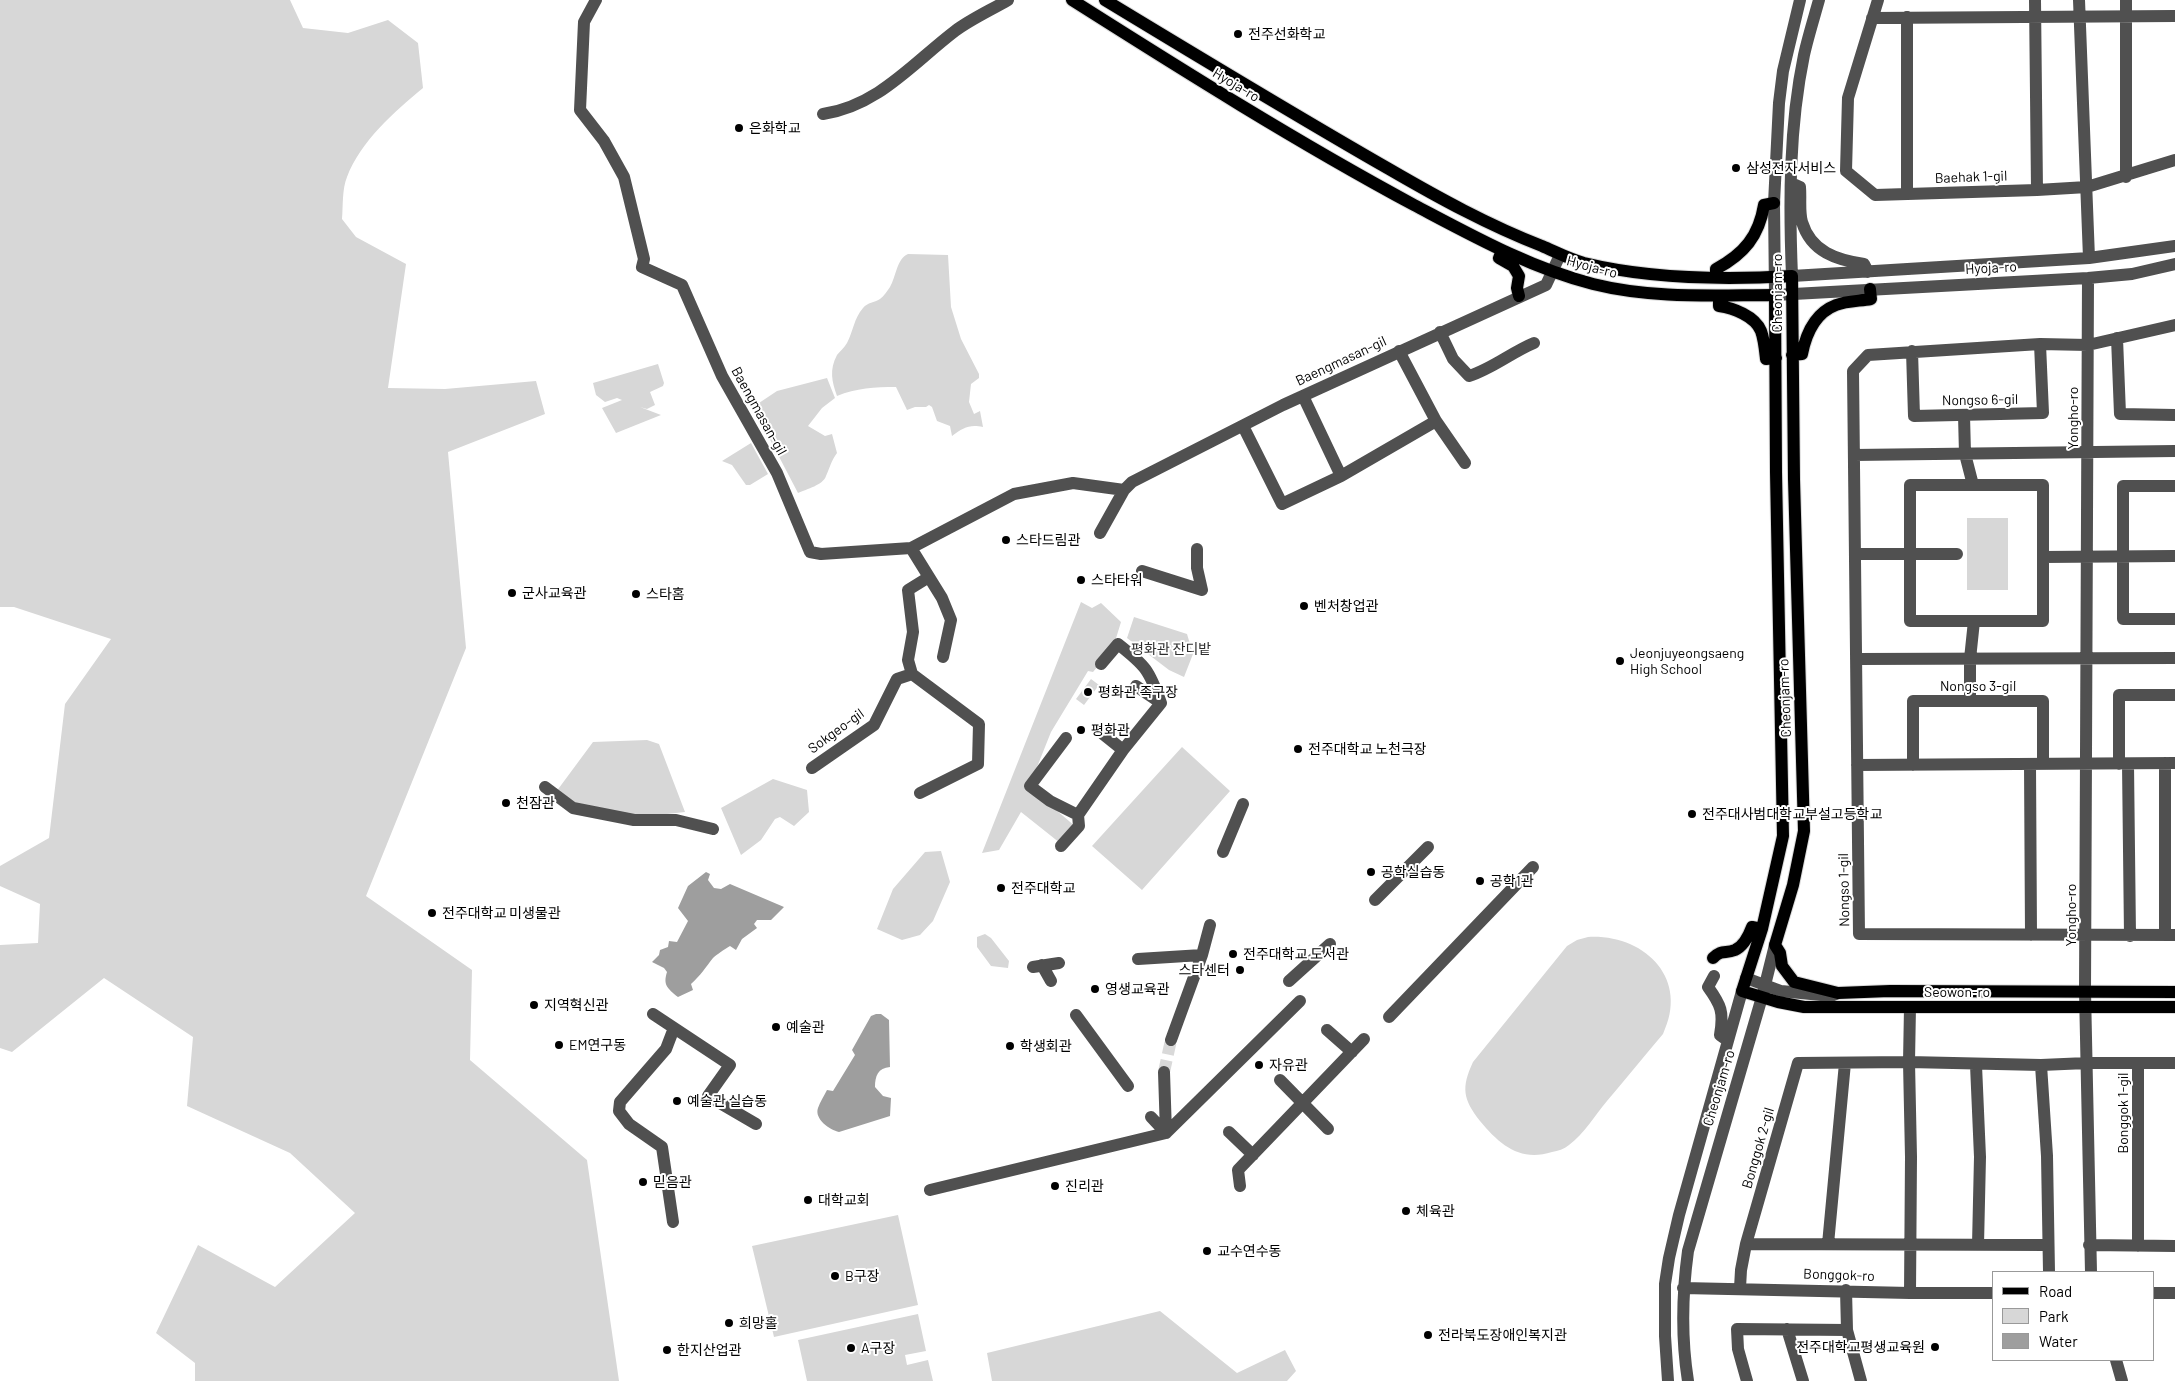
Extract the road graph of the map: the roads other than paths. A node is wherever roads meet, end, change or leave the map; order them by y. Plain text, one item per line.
1 (596, 0) edge
2 (1008, 0) edge
3 (1072, 0) edge
4 (1105, 0) edge
5 (1800, 0) edge
6 (1819, 0) edge
7 (1878, 0) edge
8 (2035, 0) edge
9 (2079, 0) edge
10 (2126, 0) edge
11 (2175, 16) edge
12 (1907, 17) junction
13 (2035, 17) junction
14 (2080, 17) junction
15 (2126, 17) junction
16 (1872, 18) junction
17 (823, 114) dead end
18 (2175, 160) edge
19 (2126, 177) junction
20 (1791, 183) junction
21 (2087, 187) junction
22 (2036, 190) junction
23 (1907, 194) junction
24 (1774, 203) junction
25 (2175, 246) edge
26 (1502, 250) junction
27 (1560, 254) junction
28 (2089, 258) junction
29 (2175, 264) edge
30 (1553, 271) junction
31 (1868, 272) junction
32 (1716, 276) junction
33 (1792, 276) junction
34 (1775, 277) junction
35 (2088, 278) junction
36 (1870, 289) junction
37 (1792, 294) junction
38 (1776, 295) junction
39 (1519, 296) junction
40 (1719, 296) junction
41 (2175, 325) edge
42 (1440, 332) junction
43 (2117, 338) junction
44 (1534, 343) dead end
45 (2040, 344) junction
46 (2088, 345) junction
47 (1399, 351) junction
48 (1912, 351) junction
49 (1792, 355) junction
50 (1776, 358) junction
51 (1303, 396) junction
52 (1964, 415) junction
53 (2175, 415) edge
54 (1436, 421) junction
55 (1243, 426) junction
56 (2175, 451) edge
57 (2088, 452) junction
58 (1965, 454) junction
59 (1854, 455) junction
60 (1465, 463) dead end
61 (1341, 476) junction
62 (1973, 485) junction
63 (2175, 486) edge
64 (1124, 490) junction
65 (1100, 533) dead end
66 (911, 548) junction
67 (1197, 549) dead end
68 (1855, 554) junction
69 (1910, 554) junction
70 (1957, 554) dead end
71 (2123, 556) junction
72 (2175, 556) edge
73 (2043, 557) junction
74 (2087, 558) junction
75 (1142, 571) dead end
76 (929, 577) junction
77 (2175, 619) edge
78 (1974, 621) junction
79 (943, 657) dead end
80 (2175, 658) edge
81 (1856, 659) junction
82 (1970, 659) junction
83 (2087, 659) junction
84 (1101, 664) dead end
85 (912, 674) junction
86 (1136, 686) dead end
87 (2175, 695) edge
88 (1970, 701) junction
89 (1161, 703) junction
90 (1103, 734) dead end
91 (1066, 738) dead end
92 (1123, 750) junction
93 (2087, 763) junction
94 (2036, 764) junction
95 (2124, 764) junction
96 (2170, 764) edge
97 (1857, 765) junction
98 (1913, 765) junction
99 (812, 768) dead end
100 (545, 787) dead end
101 (920, 793) dead end
102 (1243, 804) dead end
103 (1078, 815) junction
104 (713, 829) dead end
105 (1061, 846) dead end
106 (1428, 847) dead end
107 (1224, 852) dead end
108 (1533, 867) dead end
109 (1375, 900) dead end
110 (1210, 925) dead end
111 (1762, 929) junction
112 (2031, 935) junction
113 (2170, 935) edge
114 (2086, 936) junction
115 (2130, 936) junction
116 (1330, 944) dead end
117 (1775, 945) junction
118 (1202, 956) junction
119 (1713, 958) dead end
120 (1138, 959) dead end
121 (1058, 962) dead end
122 (1714, 976) dead end
123 (1746, 978) junction
124 (1289, 980) dead end
125 (1051, 981) dead end
126 (1742, 991) junction
127 (1764, 992) junction
128 (2085, 992) junction
129 (2175, 992) edge
130 (1838, 993) junction
131 (1300, 1001) dead end
132 (1910, 1007) junction
133 (2086, 1008) junction
134 (2175, 1008) edge
135 (653, 1014) dead end
136 (1076, 1015) dead end
137 (1389, 1016) dead end
138 (674, 1028) junction
139 (1327, 1030) dead end
140 (1364, 1039) dead end
141 (1171, 1040) tunnel mouth
142 (1727, 1040) junction
143 (1352, 1052) junction
144 (1909, 1062) junction
145 (1845, 1063) junction
146 (2086, 1063) junction
147 (2138, 1063) junction
148 (2175, 1063) edge
149 (1976, 1065) junction
150 (2041, 1065) junction
151 (1164, 1072) tunnel mouth
152 (1280, 1080) dead end
153 (1128, 1086) dead end
154 (1304, 1104) junction
155 (1151, 1117) dead end
156 (756, 1124) dead end
157 (1328, 1129) dead end
158 (1229, 1132) dead end
159 (1166, 1133) junction
160 (1253, 1154) junction
161 (1240, 1186) dead end
162 (930, 1190) dead end
163 (673, 1222) dead end
164 (1746, 1244) junction
165 (1828, 1244) junction
166 (1978, 1245) junction
167 (2048, 1245) junction
168 (2089, 1245) junction
169 (1911, 1246) junction
170 (2138, 1246) junction
171 (2175, 1246) edge
172 (2049, 1271) edge
173 (2091, 1271) edge
174 (1683, 1288) junction
175 (1740, 1288) junction
176 (1846, 1290) junction
177 (1910, 1293) junction
178 (1992, 1293) edge
179 (2155, 1293) edge
180 (2175, 1293) edge
181 (1788, 1329) junction
182 (1847, 1330) junction
183 (2116, 1361) edge
184 (1668, 1381) edge
185 (1688, 1381) edge
186 (1747, 1381) edge
187 (1803, 1381) edge
188 (1861, 1381) edge
189 (2122, 1381) edge

1 - 66 street, Baengmasan-gil
2 - 17 street
3 - 26 main road, Hyoja-ro
4 - 27 main road, Hyoja-ro
5 - 24 street, Cheonjam-ro
6 - 20 street, Cheonjam-ro
7 - 16 street, Baehak 1-gil
8 - 13 street
9 - 14 street
10 - 15 street
11 - 15 street
12 - 13 street
12 - 16 street
12 - 23 street
13 - 14 street
13 - 22 street
14 - 15 street
14 - 21 street
15 - 19 street
16 - 23 street, Baehak 1-gil
18 - 19 street, Baehak 1-gil
19 - 21 street, Baehak 1-gil
20 - 31 street
20 - 33 street, Cheonjam-ro
21 - 22 street, Baehak 1-gil
21 - 28 street
22 - 23 street, Baehak 1-gil
24 - 32 main road
24 - 34 street, Cheonjam-ro
25 - 28 street, Hyoja-ro
26 - 30 main road, Hyoja-ro
26 - 39 main road
27 - 30 street, Baengmasan-gil
27 - 32 main road, Hyoja-ro
28 - 31 street, Hyoja-ro
29 - 35 street, Hyoja-ro
30 - 39 street, Baengmasan-gil
30 - 40 main road, Hyoja-ro
31 - 33 street, Hyoja-ro
32 - 34 main road, Hyoja-ro
33 - 34 main road, Hyoja-ro
33 - 37 main road, Cheonjam-ro
34 - 38 street, Cheonjam-ro
35 - 36 street, Hyoja-ro
35 - 46 street, Yongho-ro
36 - 37 street, Hyoja-ro
36 - 49 main road
37 - 38 street, Hyoja-ro
37 - 49 main road, Cheonjam-ro
38 - 40 main road, Hyoja-ro
38 - 50 main road, Cheonjam-ro
39 - 42 street, Baengmasan-gil
40 - 50 main road
41 - 43 street
42 - 44 street
42 - 47 street, Baengmasan-gil
43 - 46 street
43 - 53 street
45 - 46 street
45 - 48 street
45 - 52 street, Nongso 6-gil
46 - 57 street, Yongho-ro
47 - 51 street, Baengmasan-gil
47 - 54 street
48 - 52 street, Nongso 6-gil
48 - 59 street
49 - 117 main road, Cheonjam-ro
50 - 111 main road, Cheonjam-ro
51 - 55 street, Baengmasan-gil
51 - 61 street
52 - 58 street
54 - 60 street
54 - 61 street
55 - 61 street
55 - 64 street, Baengmasan-gil
56 - 57 street
57 - 58 street
57 - 74 street, Yongho-ro
58 - 59 street
58 - 62 street
59 - 68 street
62 - 69 street
62 - 73 street
63 - 71 street
64 - 65 street, Baengmasan-gil
64 - 66 street, Baengmasan-gil
66 - 76 street
67 - 75 street
68 - 69 street
68 - 81 street
69 - 70 street
69 - 78 street
71 - 72 street
71 - 74 street
71 - 77 street
73 - 74 street
73 - 78 street
74 - 83 street, Yongho-ro
76 - 79 street
76 - 85 street
78 - 82 street
80 - 83 street
81 - 82 street
81 - 97 street
82 - 83 street
82 - 88 street
83 - 93 street, Yongho-ro
84 - 89 street
85 - 99 street, Sokgeo-gil
85 - 101 street
86 - 89 street
87 - 95 street
88 - 94 street, Nongso 3-gil
88 - 98 street, Nongso 3-gil
89 - 92 street
90 - 92 street
91 - 103 street
92 - 103 street
93 - 94 street
93 - 95 street
93 - 114 street, Yongho-ro
94 - 98 street
94 - 112 street, Nongso 3-gil
95 - 96 street
95 - 115 street
96 - 113 street
97 - 98 street
97 - 112 street, Nongso 1-gil
100 - 104 street
102 - 107 street
103 - 105 street
106 - 109 street
108 - 137 street
110 - 118 street
111 - 119 main road
111 - 123 main road, Cheonjam-ro
112 - 114 street, Nongso 1-gil
113 - 115 street, Nongso 1-gil
114 - 115 street, Nongso 1-gil
114 - 128 street, Yongho-ro
116 - 124 street
117 - 127 street, Cheonjam-ro
117 - 130 main road
118 - 120 street
118 - 141 street
121 - 125 street
122 - 142 street
123 - 126 main road, Cheonjam-ro
123 - 127 street, Seowon-ro
126 - 127 main road, Seowon-ro
126 - 142 street, Cheonjam-ro
127 - 130 street, Seowon-ro
127 - 132 main road, Seowon-ro
127 - 174 street, Cheonjam-ro
128 - 129 main road, Seowon-ro
128 - 130 main road, Seowon-ro
128 - 133 street, Yongho-ro
131 - 159 street
132 - 133 main road, Seowon-ro
132 - 144 street
133 - 134 main road, Seowon-ro
133 - 146 street, Yongho-ro
135 - 138 street
136 - 153 street
138 - 156 street
138 - 163 street
139 - 143 street
140 - 143 street
142 - 184 street, Cheonjam-ro
143 - 154 street
144 - 145 street, Bonggok 2-gil
144 - 149 street, Bonggok 2-gil
144 - 169 street
145 - 164 street, Bonggok 2-gil
145 - 165 street
146 - 147 street, Bonggok 1-gil
146 - 150 street, Bonggok 2-gil
146 - 168 street, Yongho-ro
147 - 148 street, Bonggok 1-gil
147 - 170 street, Bonggok 1-gil
149 - 150 street, Bonggok 2-gil
149 - 166 street
150 - 167 street
151 - 159 street
152 - 154 street
154 - 157 street
154 - 160 street
155 - 159 street
158 - 160 street
159 - 162 street
160 - 161 street
164 - 165 street
164 - 175 street, Bonggok 2-gil
165 - 169 street
166 - 167 street
166 - 169 street
167 - 172 street
168 - 170 street
168 - 173 street, Yongho-ro
169 - 177 street
170 - 171 street
174 - 175 street, Bonggok-ro
174 - 185 street, Cheonjam-ro
175 - 176 street, Bonggok-ro
176 - 177 street, Bonggok-ro
176 - 182 street
177 - 178 street, Bonggok-ro
179 - 180 street
181 - 182 street
181 - 186 street
181 - 187 street
182 - 188 street
183 - 189 street

